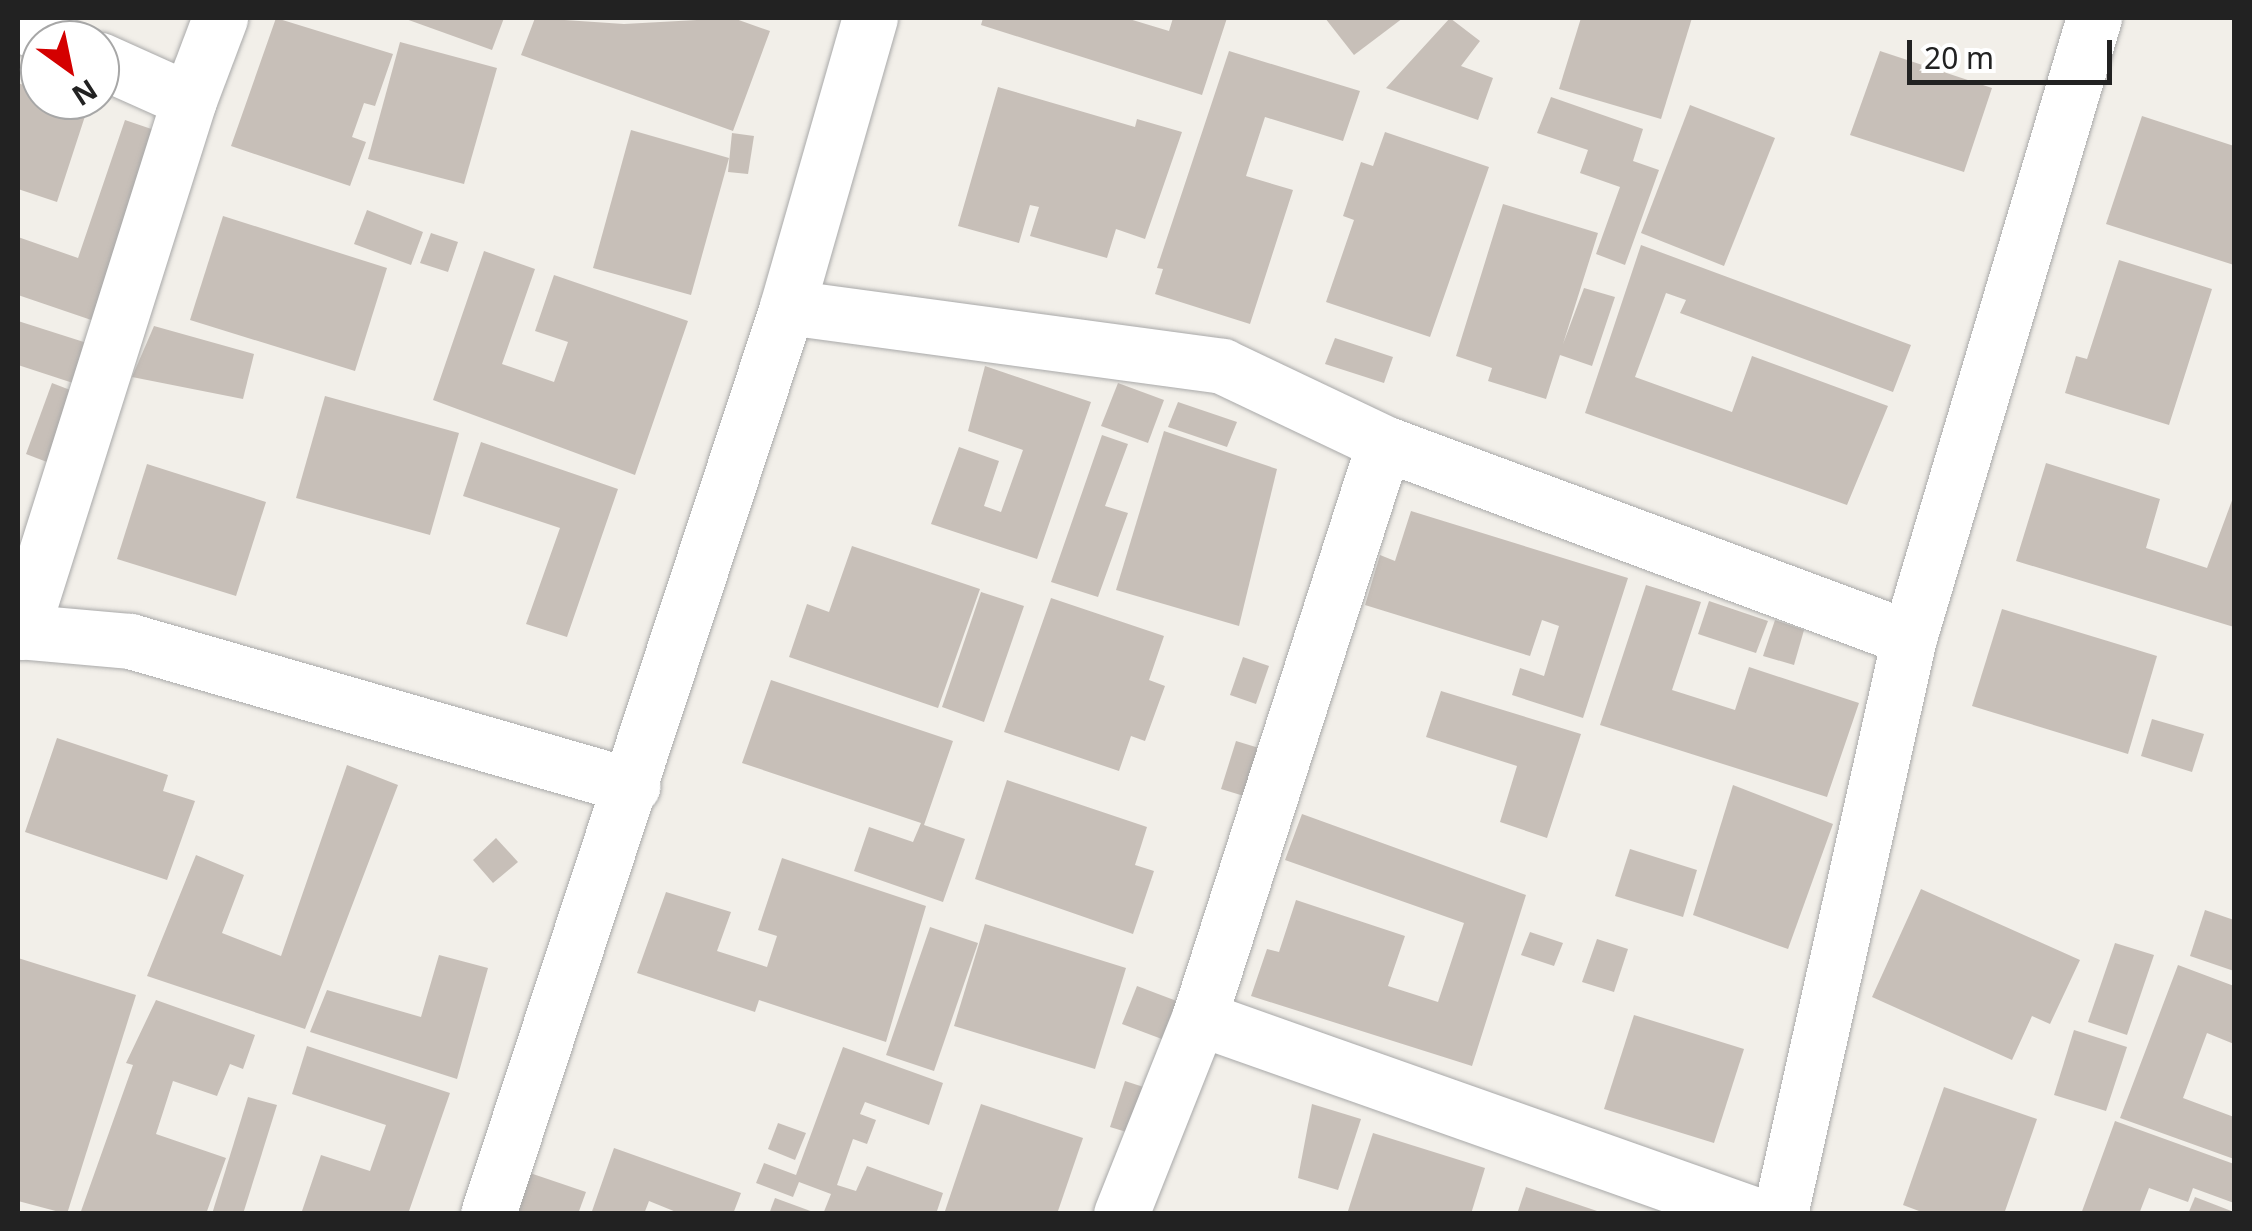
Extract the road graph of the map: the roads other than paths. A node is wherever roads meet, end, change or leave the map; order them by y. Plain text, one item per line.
1 (220, 18) edge
2 (870, 18) edge
3 (2094, 18) edge
4 (120, 69) edge
5 (189, 100) junction
6 (787, 307) junction
7 (1384, 443) junction
8 (19, 631) edge
9 (1909, 638) junction
10 (632, 786) junction
11 (1199, 1018) junction
12 (488, 1214) edge
13 (1120, 1214) edge
14 (1754, 1214) edge
15 (1780, 1214) edge

1 - 5 street
2 - 6 street
3 - 9 street
4 - 5 street
5 - 8 street
6 - 7 street
6 - 10 street
7 - 9 street
7 - 11 street
8 - 10 street
9 - 15 street
10 - 12 street
11 - 13 street
11 - 14 street

